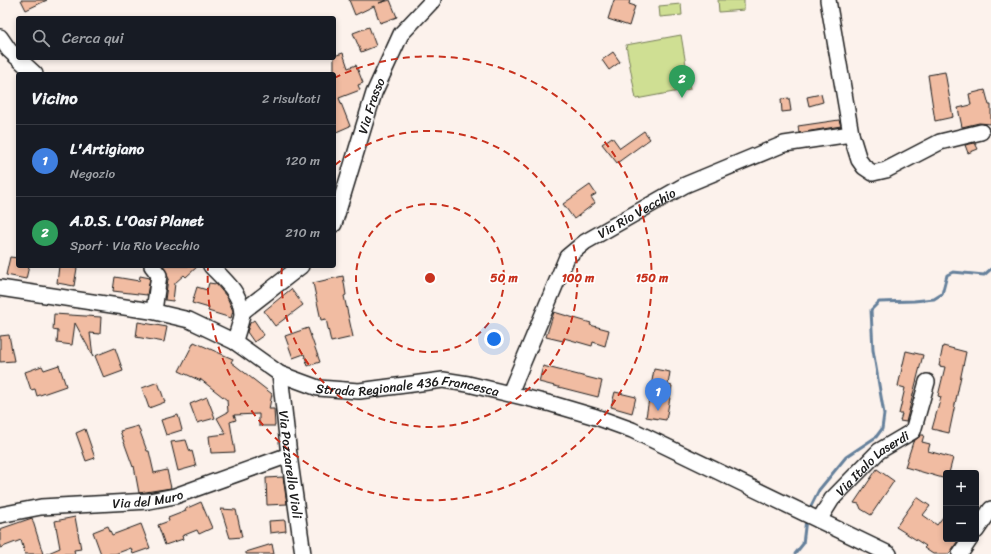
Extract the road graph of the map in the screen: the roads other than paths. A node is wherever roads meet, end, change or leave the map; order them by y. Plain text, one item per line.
1 (433, 0) edge
2 (828, 0) edge
3 (0, 37) edge
4 (16, 56) edge
5 (20, 60) edge
6 (33, 72) edge
7 (981, 132) dead end
8 (851, 134) junction
9 (336, 217) edge
10 (154, 268) edge
11 (213, 268) edge
12 (298, 268) edge
13 (0, 288) edge
14 (154, 311) junction
15 (242, 312) junction
16 (235, 342) junction
17 (280, 374) junction
18 (927, 382) dead end
19 (510, 393) junction
20 (289, 456) junction
21 (991, 509) edge
22 (0, 515) edge
23 (809, 515) junction
24 (979, 527) edge
25 (968, 542) edge
26 (303, 554) edge
27 (889, 554) edge
28 (960, 554) edge

1 - 9 street, Via Frasso
2 - 8 street
3 - 4 street
5 - 6 street
7 - 8 street
8 - 19 street, Via Rio Vecchio
10 - 14 street
11 - 15 street
12 - 15 street
13 - 14 street, Strada Regionale 436 Francesca
14 - 16 street, Strada Regionale 436 Francesca
15 - 16 street
16 - 17 street, Strada Regionale 436 Francesca
17 - 19 street, Strada Regionale 436 Francesca
17 - 20 street, Via Pozzarello Violi
18 - 23 street, Via Italo Laserdi
19 - 23 street, Strada Regionale 436 Francesca
20 - 22 street, Via del Muro
20 - 26 street, Via Pozzarello Violi
21 - 24 street
23 - 27 street, Strada Regionale 436 Francesca
25 - 28 street

